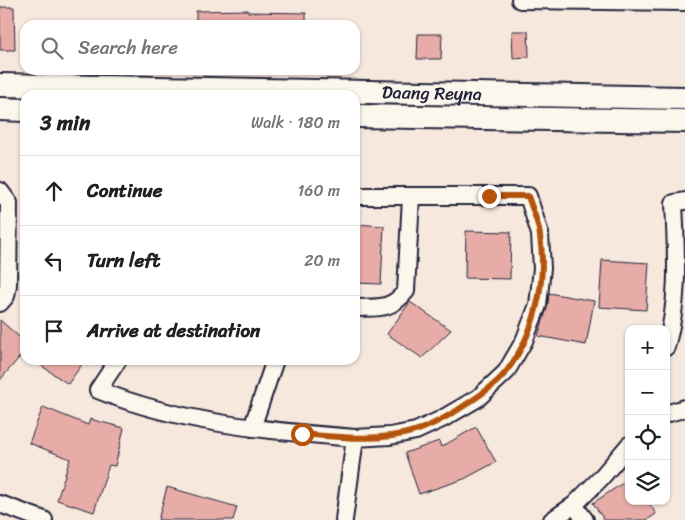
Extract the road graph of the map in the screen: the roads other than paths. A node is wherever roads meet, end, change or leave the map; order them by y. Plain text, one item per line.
1 (520, 0) edge
2 (685, 2) edge
3 (0, 86) edge
4 (228, 90) edge
5 (360, 92) edge
6 (685, 98) edge
7 (0, 109) edge
8 (20, 110) edge
9 (360, 116) edge
10 (685, 122) edge
11 (0, 191) edge
12 (360, 196) edge
13 (411, 197) junction
14 (685, 201) edge
15 (0, 303) edge
16 (360, 308) edge
17 (670, 326) edge
18 (115, 365) edge
19 (273, 365) edge
20 (685, 408) edge
21 (670, 413) edge
22 (252, 428) junction
23 (355, 438) junction
24 (625, 450) edge
25 (0, 504) edge
26 (574, 505) junction
27 (44, 520) edge
28 (344, 520) edge
29 (552, 520) edge
30 (585, 520) edge

1 - 2 street
3 - 4 main road, Daang Reyna
5 - 6 main road, Daang Reyna
7 - 8 main road
9 - 10 main road, Daang Reyna
11 - 15 street
12 - 13 street
13 - 16 street
13 - 23 street
14 - 17 street
18 - 22 street
19 - 22 street
20 - 21 street
22 - 23 street
23 - 28 street
24 - 26 street
25 - 27 street
26 - 29 street
26 - 30 street

